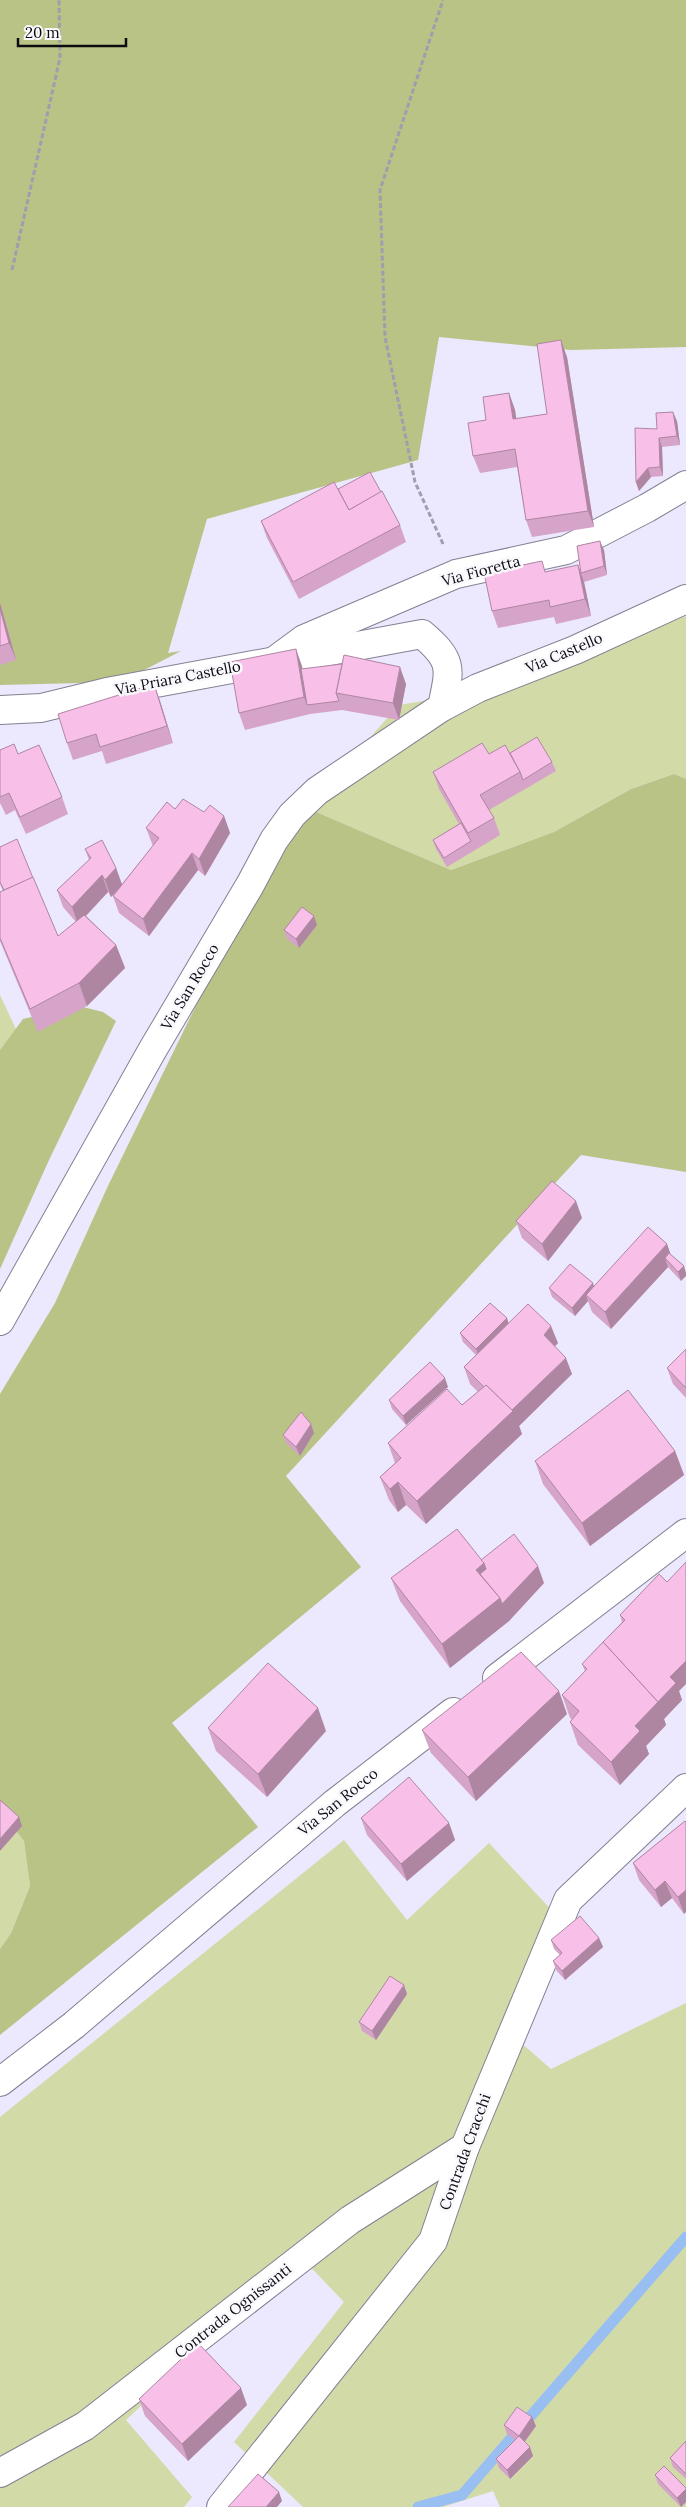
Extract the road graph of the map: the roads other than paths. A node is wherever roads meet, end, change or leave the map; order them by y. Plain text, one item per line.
1 (686, 485) edge
2 (686, 599) edge
3 (277, 659) junction
4 (442, 707) junction
5 (0, 710) edge
6 (0, 1321) edge
7 (686, 1533) edge
8 (686, 1788) edge
9 (0, 2082) edge
10 (465, 2147) junction
11 (0, 2473) edge
12 (221, 2507) edge

1 - 3 street, Via Fioretta
2 - 4 street, Via Castello
3 - 4 street, Via Priara Castello
3 - 5 street, Via Priara Castello
4 - 6 street, Via San Rocco
7 - 9 street, Via San Rocco
8 - 10 street, Contrada Cracchi
10 - 11 street, Contrada Ognissanti
10 - 12 street, Contrada Cracchi

